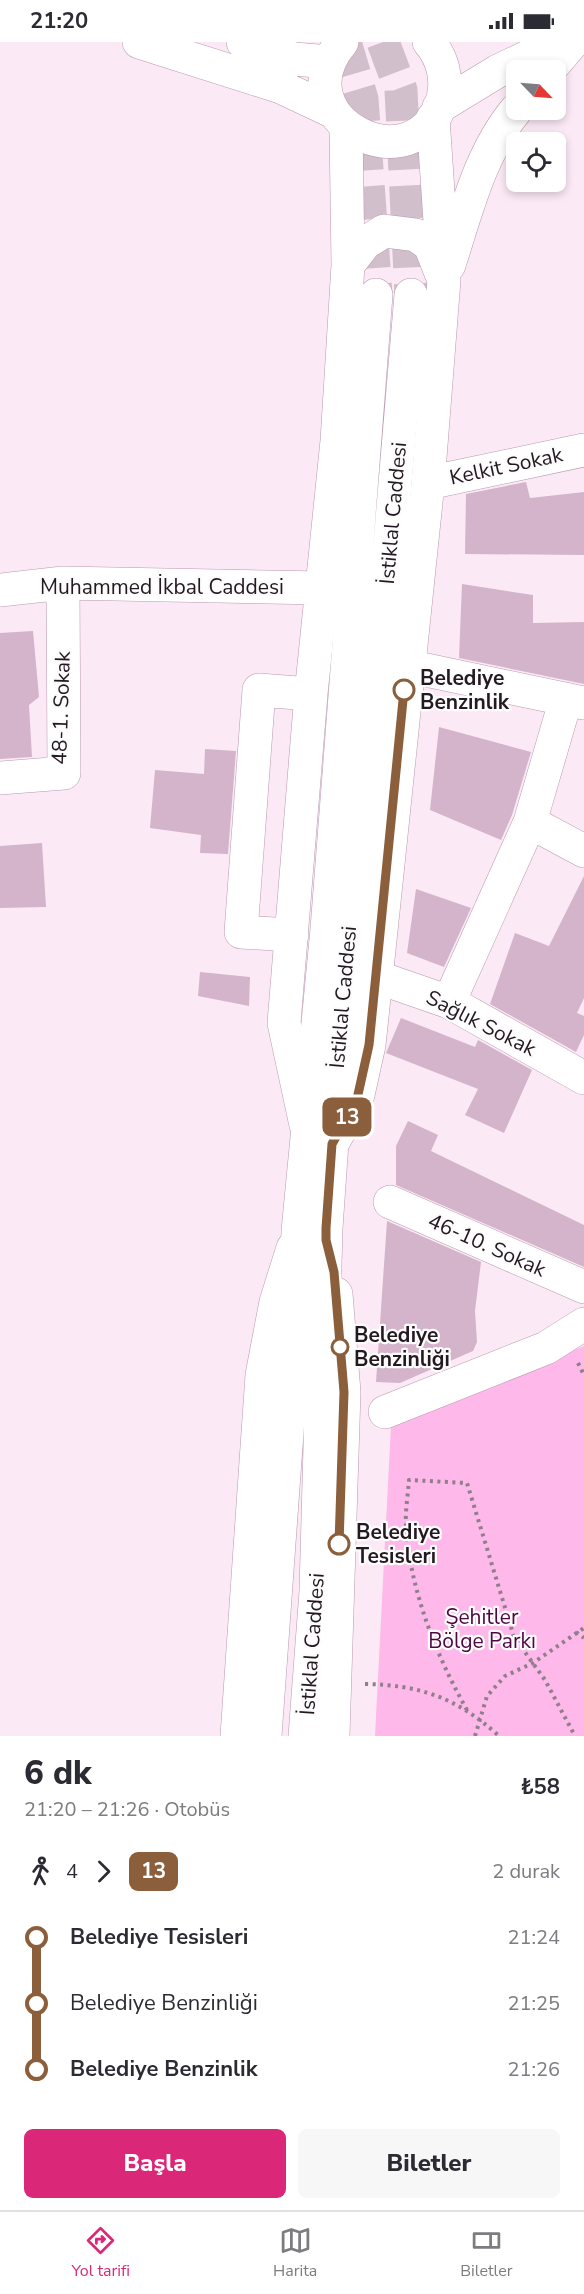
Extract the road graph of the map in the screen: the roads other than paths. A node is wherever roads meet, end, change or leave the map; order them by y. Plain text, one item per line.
1 (138, 42) edge
2 (243, 42) edge
3 (429, 42) edge
4 (559, 42) edge
5 (573, 42) edge
6 (332, 50) edge
7 (558, 60) edge
8 (436, 113) junction
9 (340, 120) junction
10 (508, 120) edge
11 (348, 265) junction
12 (444, 280) junction
13 (376, 295) tunnel mouth
14 (411, 295) tunnel mouth
15 (584, 450) edge
16 (428, 483) junction
17 (63, 583) junction
18 (324, 588) junction
19 (0, 590) edge
20 (407, 666) junction
21 (311, 694) junction
22 (575, 701) edge
23 (0, 778) edge
24 (530, 822) junction
25 (584, 851) edge
26 (292, 935) junction
27 (374, 976) junction
28 (449, 1002) junction
29 (584, 1078) edge
30 (319, 1136) junction
31 (390, 1202) dead end
32 (312, 1236) junction
33 (584, 1287) edge
34 (584, 1324) edge
35 (384, 1412) dead end
36 (237, 1736) edge
37 (265, 1736) edge
38 (305, 1736) edge
39 (333, 1736) edge

1 - 9 street
2 - 6 street
3 - 8 street
4 - 8 street
5 - 7 street
6 - 9 street
8 - 9 street
8 - 12 street
9 - 11 street
10 - 12 street
11 - 12 street
11 - 18 street
12 - 16 street
13 - 30 street, İstiklal Caddesi
14 - 30 street, İstiklal Caddesi
15 - 16 street, Kelkit Sokak
16 - 20 street
17 - 18 street, Muhammed İkbal Caddesi
17 - 19 street, Muhammed İkbal Caddesi
17 - 23 street, 48-1. Sokak
18 - 21 street
20 - 22 street
20 - 27 street
21 - 26 street
21 - 26 street
22 - 24 street
24 - 25 street
24 - 28 street
26 - 30 street
27 - 28 street, Sağlık Sokak
27 - 30 street
28 - 29 street, Sağlık Sokak
30 - 32 street, İstiklal Caddesi
31 - 33 street, 46-10. Sokak
32 - 36 street
32 - 37 street, İstiklal Caddesi
32 - 38 street, İstiklal Caddesi
32 - 39 street
34 - 35 street

